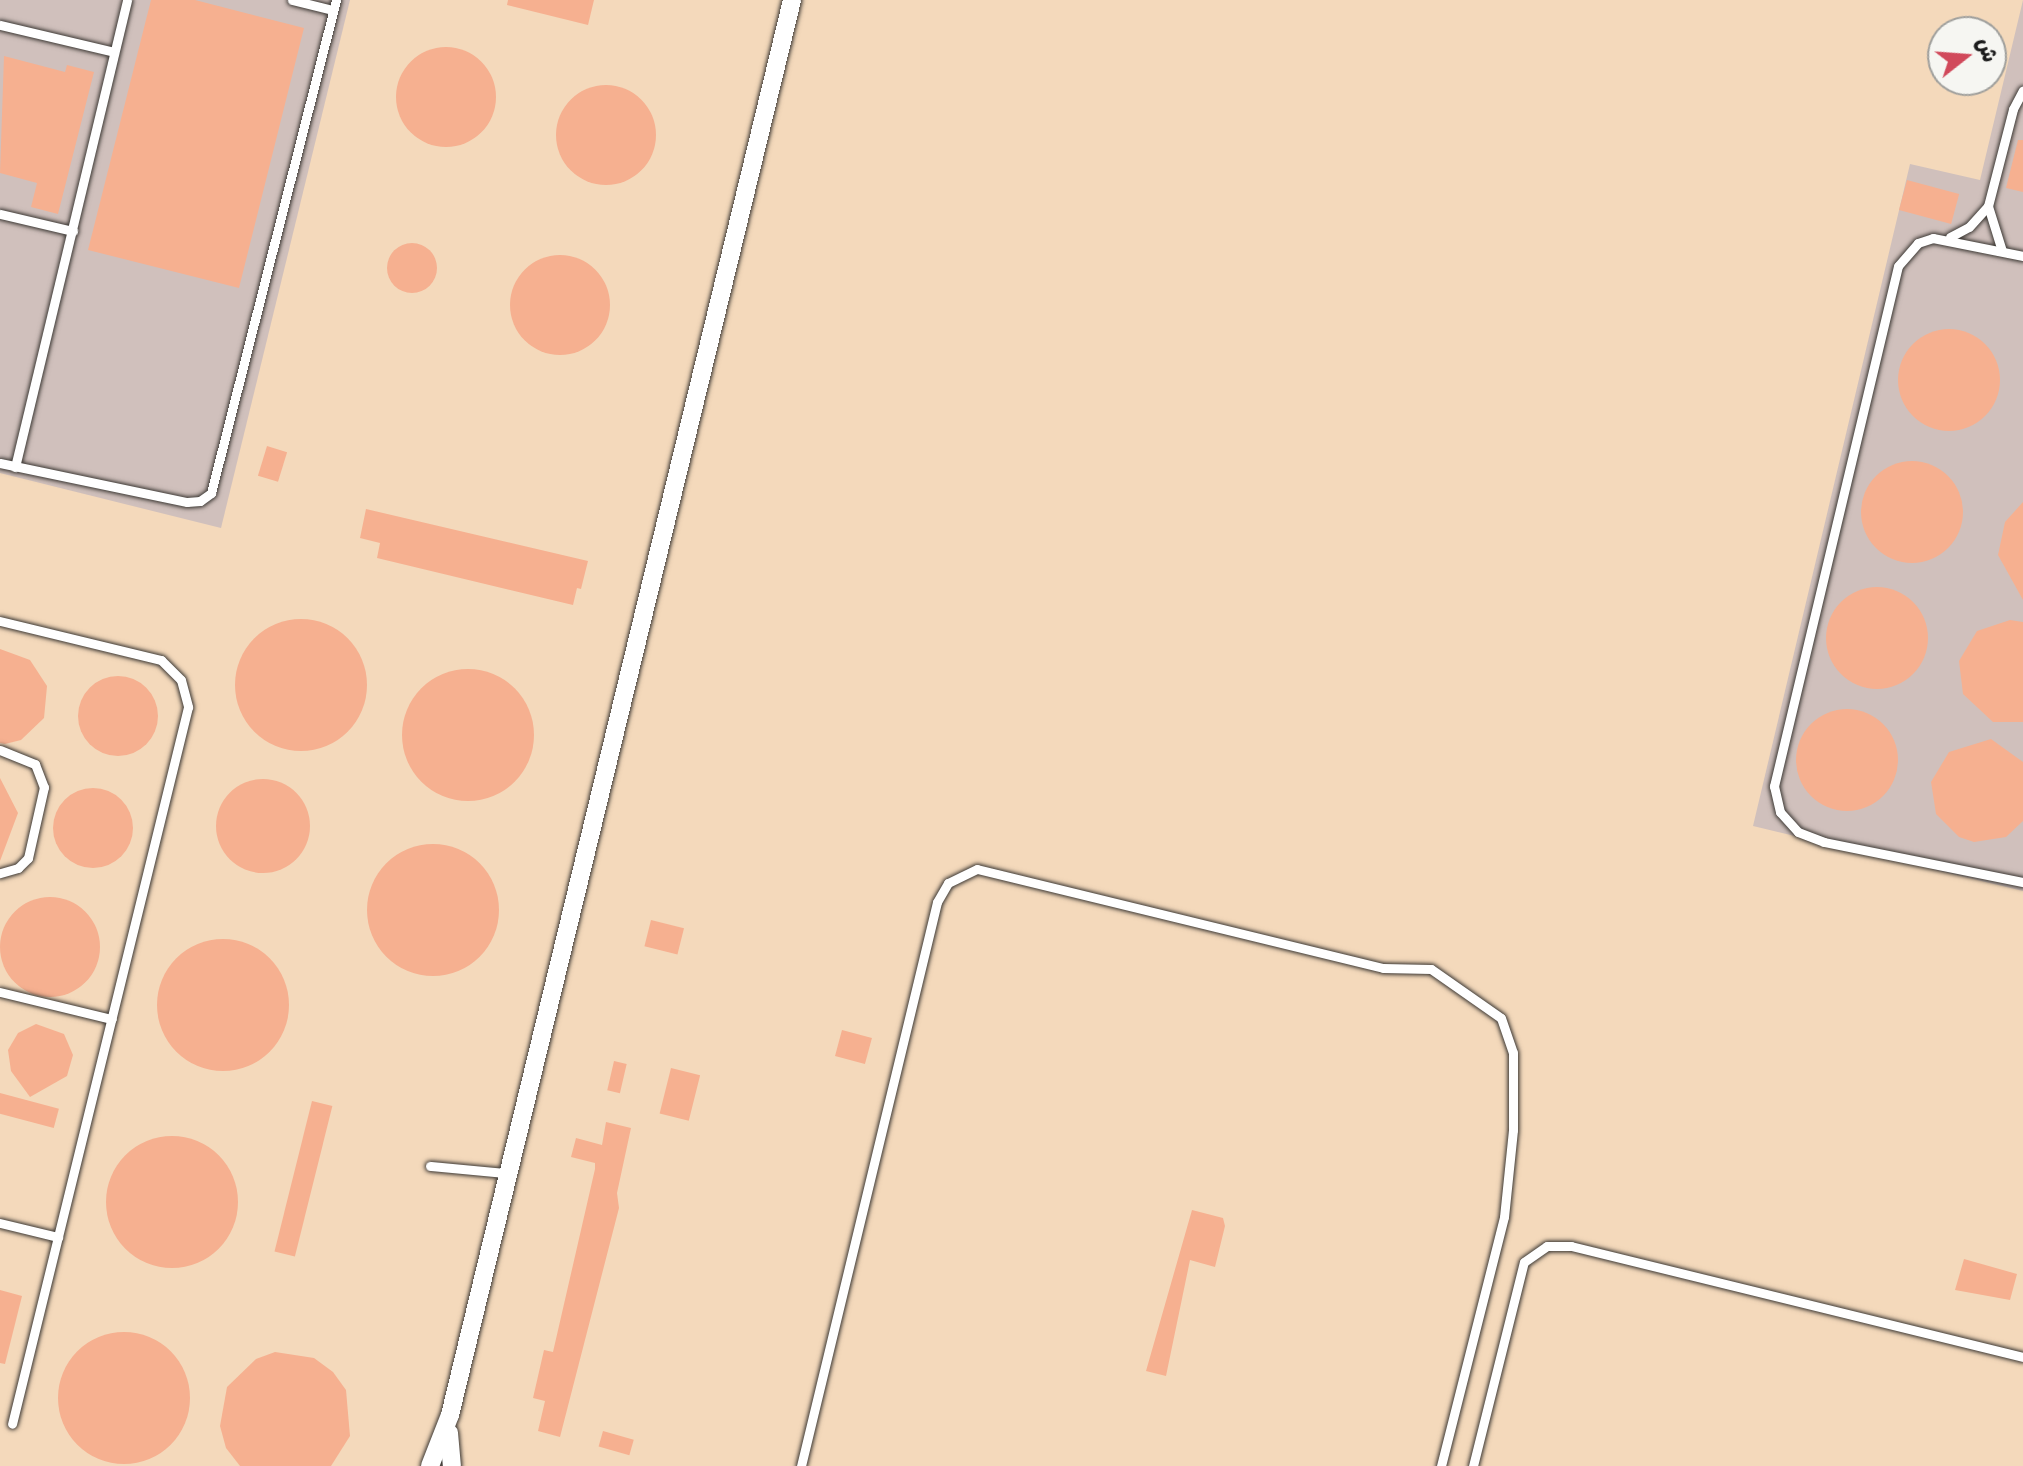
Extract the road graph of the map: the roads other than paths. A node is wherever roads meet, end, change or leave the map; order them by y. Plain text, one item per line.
1 (127, 0) edge
2 (292, 0) edge
3 (792, 0) edge
4 (334, 5) edge
5 (0, 25) edge
6 (114, 52) junction
7 (2023, 90) edge
8 (1988, 206) junction
9 (0, 214) edge
10 (73, 231) junction
11 (1948, 238) junction
12 (2002, 251) junction
13 (2023, 256) edge
14 (0, 463) edge
15 (15, 467) junction
16 (0, 621) edge
17 (0, 750) edge
18 (0, 873) edge
19 (2023, 882) edge
20 (0, 992) edge
21 (112, 1019) junction
22 (430, 1166) dead end
23 (506, 1173) junction
24 (0, 1223) edge
25 (58, 1237) junction
26 (2023, 1357) edge
27 (450, 1415) junction
28 (12, 1424) dead end
29 (430, 1466) edge
30 (452, 1466) edge
31 (801, 1466) edge
32 (1441, 1466) edge
33 (1473, 1466) edge

1 - 6 lane
2 - 4 lane
3 - 23 street
4 - 15 lane
5 - 6 lane
6 - 10 lane
7 - 8 lane
8 - 11 lane
8 - 12 lane
9 - 10 lane
10 - 15 lane
11 - 12 lane
11 - 19 lane
12 - 13 lane
14 - 15 lane
16 - 21 lane
17 - 18 lane
20 - 21 lane
21 - 25 lane
22 - 23 lane
23 - 27 street
24 - 25 lane
25 - 28 lane
26 - 33 lane
27 - 29 street
27 - 30 street
31 - 32 lane

